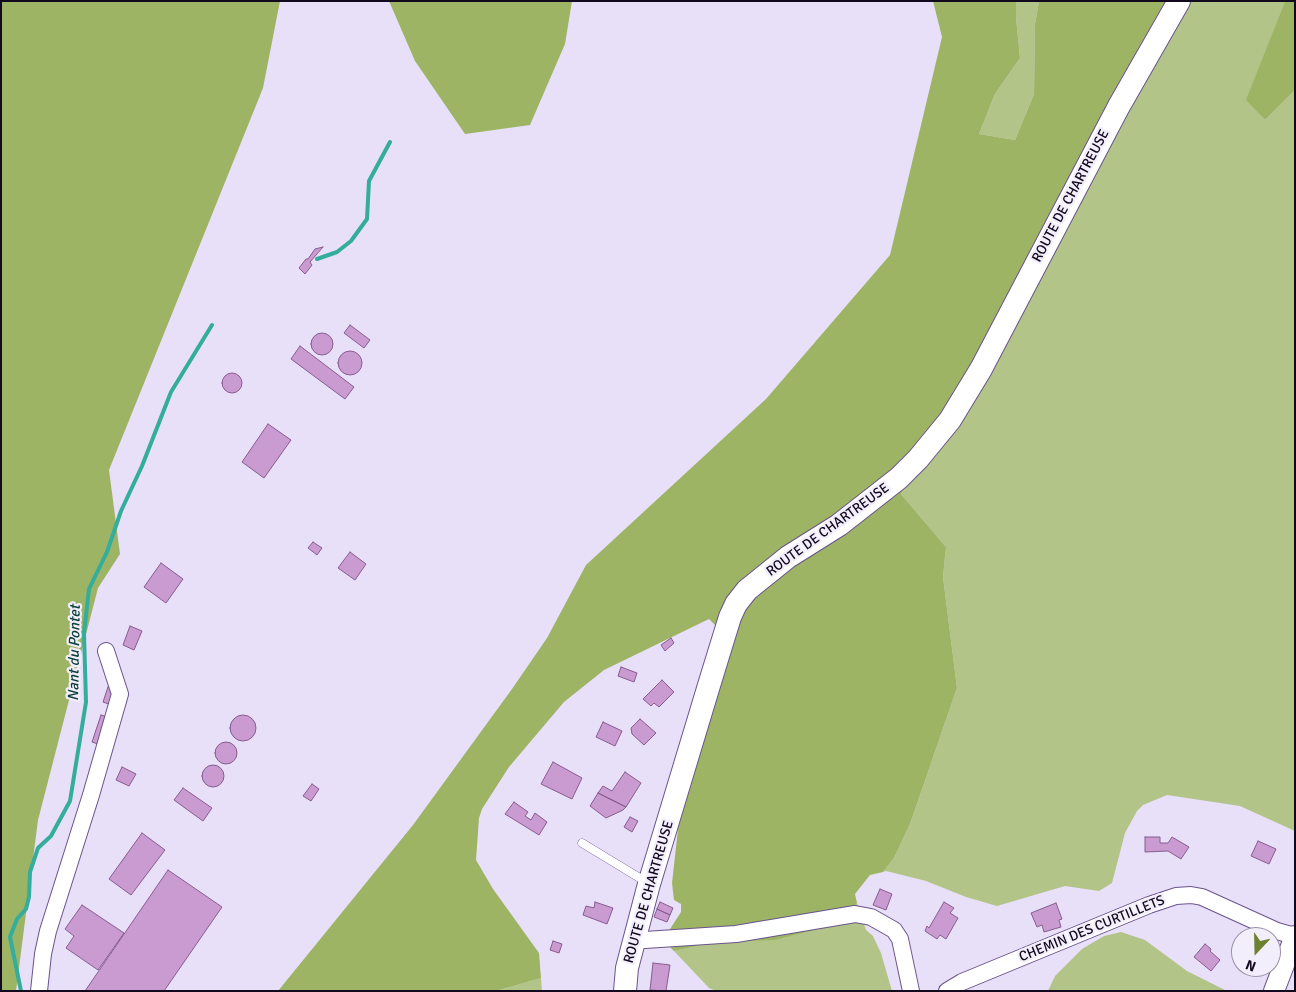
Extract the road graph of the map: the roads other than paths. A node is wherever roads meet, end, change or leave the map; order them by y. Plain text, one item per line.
1 (1178, 1) edge
2 (106, 651) dead end
3 (582, 843) dead end
4 (650, 884) junction
5 (1295, 936) edge
6 (634, 940) junction
7 (39, 991) edge
8 (625, 991) edge
9 (911, 991) edge
10 (947, 991) edge
11 (1274, 991) edge

1 - 4 main road, ROUTE DE CHARTREUSE
2 - 7 street
3 - 4 lane
4 - 6 main road, ROUTE DE CHARTREUSE
5 - 10 street, CHEMIN DES CURTILLETS
5 - 11 street
6 - 8 main road, ROUTE DE CHARTREUSE
6 - 9 street

